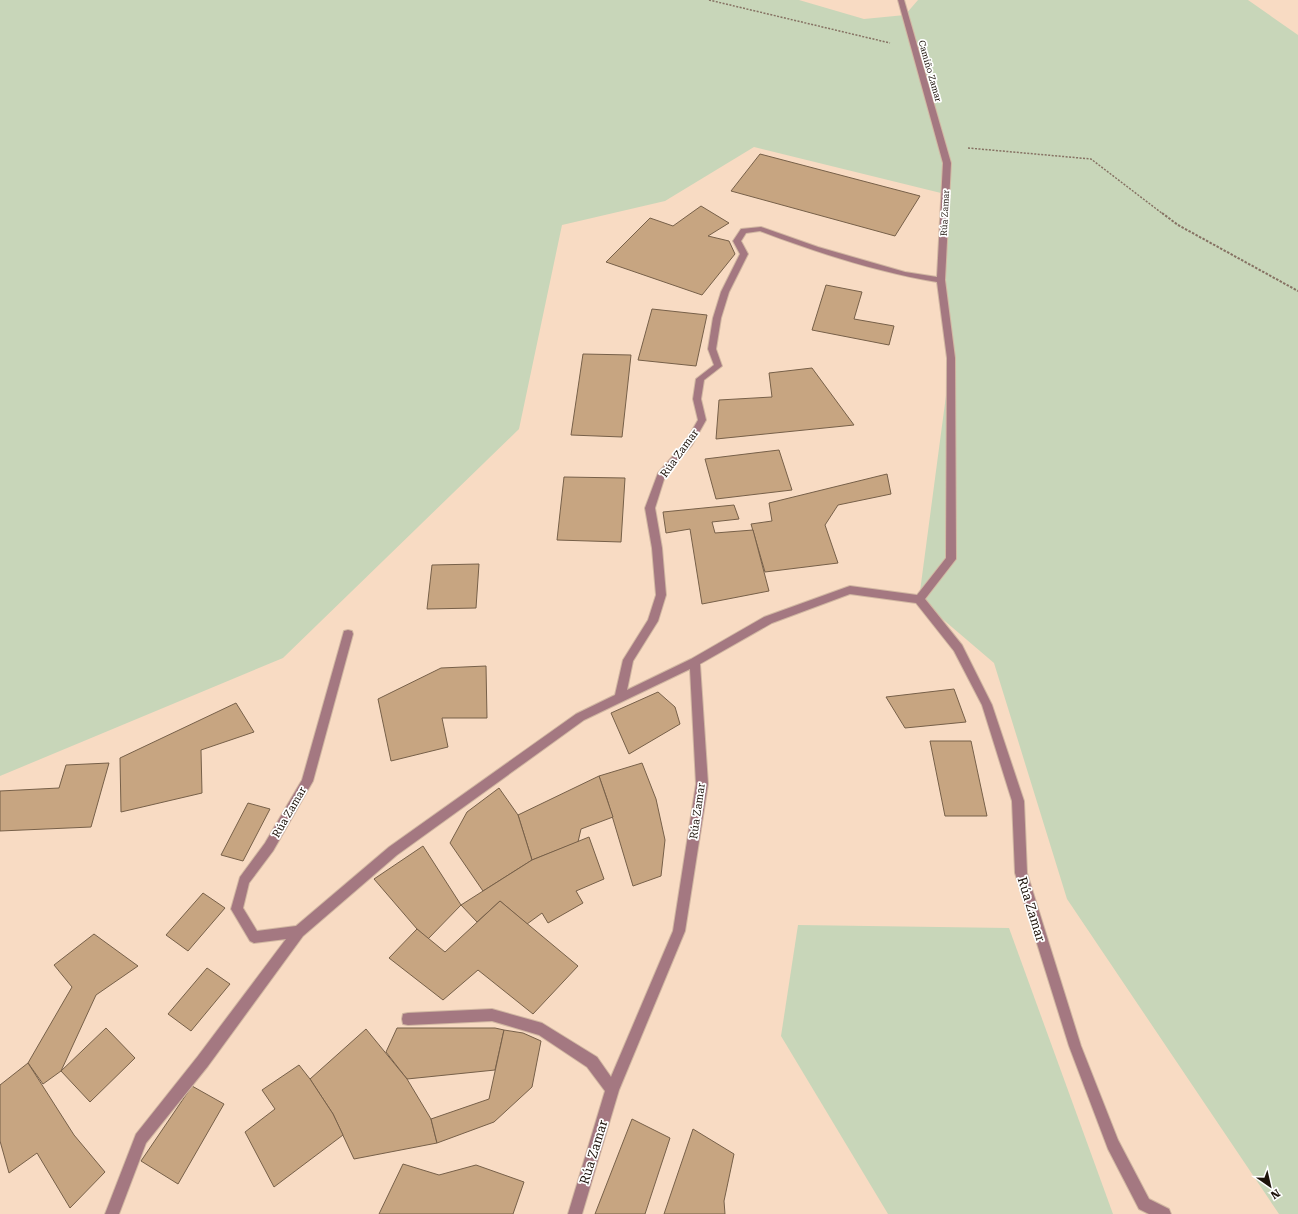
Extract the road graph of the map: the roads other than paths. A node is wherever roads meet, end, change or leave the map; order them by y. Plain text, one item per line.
1 (901, 0) edge
2 (942, 146) joint
3 (941, 280) junction
4 (919, 599) junction
5 (348, 634) dead end
6 (696, 662) junction
7 (620, 698) junction
8 (299, 932) junction
9 (408, 1018) dead end
10 (612, 1090) junction
11 (112, 1214) edge
12 (575, 1214) edge
13 (1164, 1214) edge

1 - 2 street, Camiño Zamar
2 - 3 street, Rúa Zamar
3 - 4 street, Rúa Zamar
3 - 7 street, Rúa Zamar
4 - 6 street
4 - 13 street, Rúa Zamar
5 - 8 street, Rúa Zamar
6 - 7 street
6 - 10 street, Rúa Zamar
7 - 8 street
8 - 11 street
9 - 10 street
10 - 12 street, Rúa Zamar

